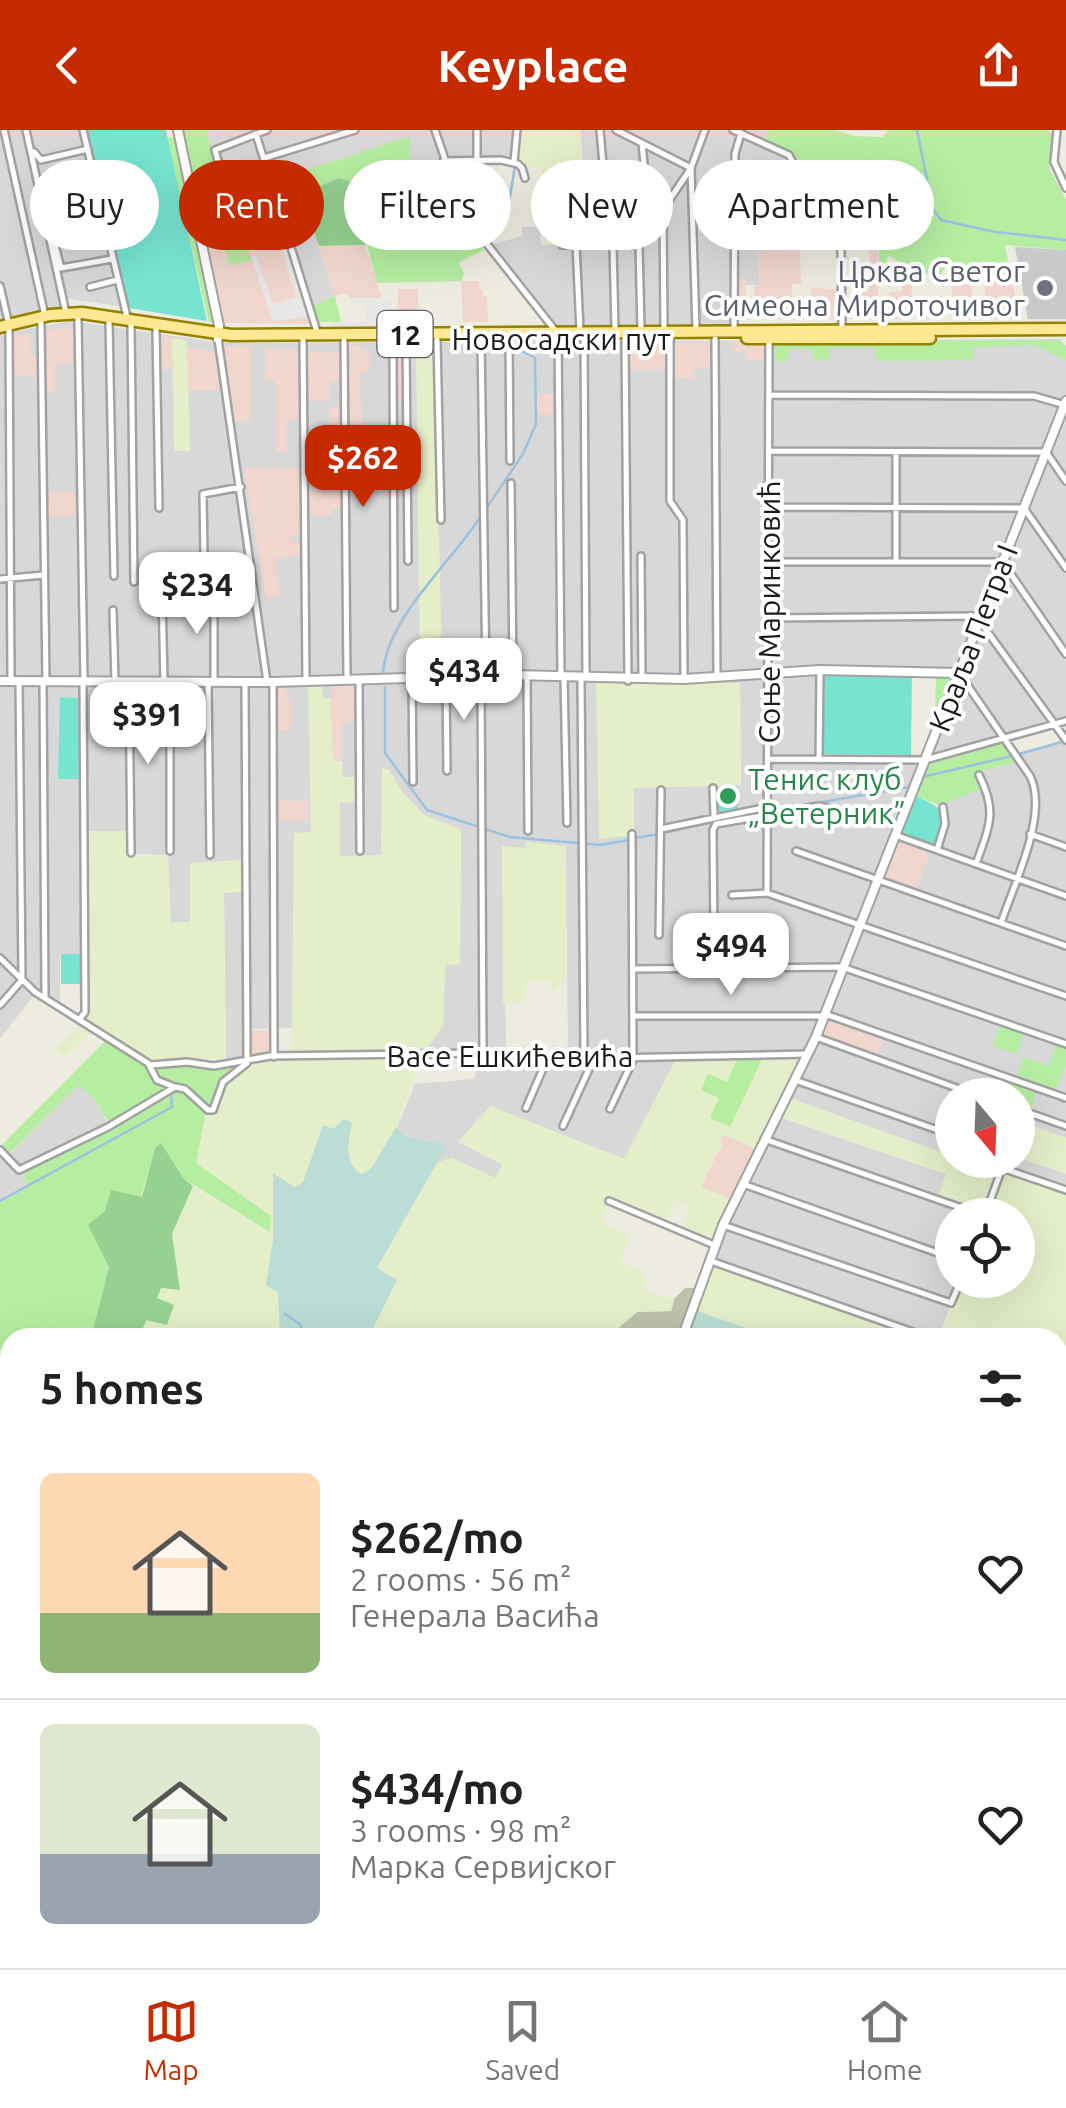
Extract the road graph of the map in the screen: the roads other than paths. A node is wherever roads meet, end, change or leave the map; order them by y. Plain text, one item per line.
1 (4, 130) edge
2 (28, 130) edge
3 (83, 130) edge
4 (178, 130) edge
5 (267, 130) edge
6 (355, 130) edge
7 (435, 130) edge
8 (478, 130) edge
9 (517, 130) edge
10 (600, 130) edge
11 (616, 130) edge
12 (706, 130) edge
13 (733, 130) edge
14 (1054, 131) edge
15 (256, 134) junction
16 (740, 134) junction
17 (642, 143) junction
18 (88, 149) junction
19 (264, 158) joint
20 (90, 160) edge
21 (218, 160) edge
22 (443, 160) edge
23 (476, 160) edge
24 (603, 160) edge
25 (644, 160) edge
26 (791, 160) edge
27 (511, 162) edge
28 (514, 162) junction
29 (691, 168) junction
30 (524, 178) dead end
31 (1066, 188) edge
32 (673, 196) edge
33 (56, 250) edge
34 (110, 250) edge
35 (293, 250) edge
36 (491, 250) edge
37 (576, 250) edge
38 (613, 250) edge
39 (639, 250) edge
40 (664, 250) edge
41 (841, 250) edge
42 (112, 259) junction
43 (118, 280) junction
44 (0, 286) edge
45 (90, 286) dead end
46 (66, 313) junction
47 (43, 319) junction
48 (78, 319) junction
49 (122, 319) junction
50 (4, 328) edge
51 (1066, 329) edge
52 (156, 330) junction
53 (842, 331) junction
54 (696, 332) junction
55 (734, 332) junction
56 (641, 333) junction
57 (318, 335) junction
58 (769, 335) junction
59 (558, 336) junction
60 (582, 336) junction
61 (620, 336) junction
62 (667, 336) junction
63 (218, 337) junction
64 (715, 338) junction
65 (1066, 338) edge
66 (393, 340) junction
67 (406, 340) junction
68 (437, 340) junction
69 (481, 340) junction
70 (509, 340) junction
71 (302, 341) junction
72 (344, 341) junction
73 (769, 395) junction
74 (1065, 403) edge
75 (769, 451) junction
76 (896, 452) junction
77 (1046, 452) junction
78 (510, 461) dead end
79 (1066, 481) edge
80 (511, 483) dead end
81 (240, 487) junction
82 (769, 506) junction
83 (896, 507) junction
84 (159, 508) dead end
85 (1024, 508) junction
86 (440, 520) dead end
87 (641, 556) dead end
88 (204, 557) dead end
89 (408, 561) dead end
90 (769, 562) junction
91 (896, 562) junction
92 (1002, 564) junction
93 (1066, 568) edge
94 (44, 575) junction
95 (114, 576) dead end
96 (0, 579) edge
97 (11, 579) junction
98 (134, 582) dead end
99 (214, 592) dead end
100 (162, 596) dead end
101 (394, 608) dead end
102 (113, 610) dead end
103 (769, 618) junction
104 (980, 619) junction
105 (1066, 654) edge
106 (820, 670) junction
107 (769, 672) junction
108 (960, 672) junction
109 (513, 675) junction
110 (446, 676) junction
111 (484, 676) junction
112 (527, 676) junction
113 (412, 677) junction
114 (563, 677) junction
115 (584, 677) junction
116 (718, 677) junction
117 (642, 679) junction
118 (684, 679) junction
119 (347, 680) junction
120 (359, 680) junction
121 (628, 680) junction
122 (0, 681) edge
123 (15, 681) junction
124 (44, 681) junction
125 (306, 681) junction
126 (84, 682) junction
127 (116, 682) junction
128 (129, 682) junction
129 (167, 682) junction
130 (211, 682) junction
131 (244, 682) junction
132 (270, 682) junction
133 (1066, 721) edge
134 (1054, 724) junction
135 (1004, 738) junction
136 (1066, 740) edge
137 (768, 760) junction
138 (819, 760) junction
139 (924, 760) junction
140 (447, 771) dead end
141 (978, 775) dead end
142 (413, 782) dead end
143 (713, 788) dead end
144 (661, 790) dead end
145 (768, 807) junction
146 (943, 807) dead end
147 (828, 808) dead end
148 (714, 816) junction
149 (768, 816) junction
150 (567, 822) dead end
151 (661, 829) junction
152 (528, 831) dead end
153 (632, 834) dead end
154 (894, 834) junction
155 (1030, 834) junction
156 (1066, 847) edge
157 (937, 850) junction
158 (170, 851) dead end
159 (360, 851) dead end
160 (796, 851) dead end
161 (132, 853) dead end
162 (210, 856) dead end
163 (976, 864) junction
164 (1016, 878) junction
165 (876, 880) junction
166 (766, 893) junction
167 (732, 895) dead end
168 (1066, 896) edge
169 (1002, 923) junction
170 (858, 924) junction
171 (659, 935) dead end
172 (714, 942) dead end
173 (1066, 946) edge
174 (0, 958) edge
175 (842, 967) junction
176 (633, 969) junction
177 (22, 980) junction
178 (1066, 996) edge
179 (44, 998) junction
180 (0, 1005) edge
181 (825, 1015) junction
182 (634, 1016) junction
183 (79, 1020) junction
184 (816, 1037) junction
185 (1066, 1044) edge
186 (483, 1053) junction
187 (808, 1054) junction
188 (595, 1056) junction
189 (274, 1057) junction
190 (548, 1057) junction
191 (584, 1057) junction
192 (634, 1057) junction
193 (248, 1061) junction
194 (148, 1063) junction
195 (795, 1080) junction
196 (935, 1080) edge
197 (175, 1087) junction
198 (1066, 1098) edge
199 (526, 1108) dead end
200 (610, 1108) dead end
201 (1035, 1115) edge
202 (562, 1126) dead end
203 (1066, 1126) edge
204 (935, 1128) edge
205 (764, 1140) junction
206 (0, 1150) edge
207 (1035, 1177) edge
208 (742, 1184) junction
209 (1066, 1190) edge
210 (935, 1198) edge
211 (609, 1201) dead end
212 (723, 1225) junction
213 (714, 1245) junction
214 (935, 1252) edge
215 (709, 1259) junction
216 (935, 1298) edge
217 (685, 1328) edge
218 (902, 1328) edge

1 - 47 street
2 - 18 street
2 - 46 street
3 - 18 street
4 - 63 street
5 - 15 street
6 - 19 street
7 - 22 street
8 - 23 street
9 - 28 street
10 - 24 street
11 - 17 street
12 - 29 street
13 - 16 street
14 - 31 street
15 - 19 street
15 - 21 street
16 - 26 street
16 - 55 street
17 - 25 street
17 - 29 street
18 - 20 street
27 - 28 street
28 - 30 street
29 - 32 street
29 - 54 street
33 - 42 street
34 - 42 street
35 - 57 street
36 - 59 street
37 - 60 street
38 - 61 street
39 - 56 street
40 - 62 street
41 - 53 street
42 - 43 street
43 - 45 street
43 - 49 street
44 - 50 street
46 - 47 main road, Новосадски пут / 12
46 - 49 main road, Новосадски пут / 12
47 - 48 main road, Новосадски пут / 12
47 - 50 main road, Новосадски пут / 12
47 - 94 street
48 - 49 main road, Новосадски пут / 12
48 - 126 street
49 - 52 main road, Новосадски пут / 12
49 - 63 main road, Новосадски пут / 12
49 - 95 street
49 - 98 street
50 - 97 street
51 - 53 main road, Новосадски пут / 12
52 - 63 main road, Новосадски пут / 12
52 - 84 street
53 - 58 main road, Новосадски пут / 12
54 - 55 main road, Новосадски пут / 12
54 - 62 main road, Новосадски пут / 12
55 - 58 main road, Новосадски пут / 12
56 - 61 main road, Новосадски пут / 12
56 - 62 main road, Новосадски пут / 12
57 - 59 main road, Новосадски пут / 12
57 - 63 main road, Новосадски пут / 12
58 - 64 main road, Новосадски пут / 12
58 - 65 main road, Новосадски пут / 12
58 - 73 street, Соње Маринковић
59 - 60 main road, Новосадски пут / 12
59 - 70 main road, Новосадски пут / 12
59 - 114 street
60 - 61 main road, Новосадски пут / 12
60 - 115 street
61 - 62 main road, Новосадски пут / 12
61 - 121 street
62 - 64 main road, Новосадски пут / 12
62 - 118 street
63 - 71 main road, Новосадски пут / 12
63 - 81 street
64 - 116 street
66 - 67 main road, Новосадски пут / 12
66 - 72 main road, Новосадски пут / 12
66 - 101 street
67 - 68 main road, Новосадски пут / 12
67 - 89 street
68 - 69 main road, Новосадски пут / 12
68 - 86 street
69 - 70 main road, Новосадски пут / 12
69 - 111 street
70 - 78 street
71 - 72 main road, Новосадски пут / 12
71 - 125 street
72 - 119 street
73 - 74 street
73 - 75 street, Соње Маринковић
74 - 77 street, Краља Петра I
75 - 76 street
75 - 82 street, Соње Маринковић
76 - 77 street
76 - 83 street
77 - 79 street
77 - 85 street, Краља Петра I
80 - 109 street
81 - 88 street
81 - 132 street
82 - 83 street
82 - 90 street, Соње Маринковић
83 - 85 street
83 - 91 street
85 - 92 street, Краља Петра I
85 - 93 street
87 - 117 street
90 - 91 street
90 - 103 street, Соње Маринковић
91 - 92 street
92 - 104 street, Краља Петра I
92 - 105 street
94 - 97 street
94 - 124 street
96 - 97 street
97 - 123 street
99 - 130 street
100 - 129 street
102 - 127 street
103 - 104 street
103 - 107 street, Соње Маринковић
104 - 108 street, Краља Петра I
104 - 134 street
106 - 107 street
106 - 108 street
106 - 138 street
107 - 116 street
107 - 137 street, Соње Маринковић
108 - 135 street
108 - 139 street, Краља Петра I
109 - 111 street
109 - 112 street
110 - 111 street
110 - 113 street
110 - 140 street
111 - 186 street
112 - 114 street
112 - 152 street
113 - 120 street
113 - 142 street
114 - 115 street
114 - 150 street
115 - 121 street
115 - 191 street
116 - 118 street
117 - 118 street
117 - 121 street
119 - 120 street
119 - 125 street
120 - 159 street
122 - 123 street
123 - 124 street
123 - 177 street
124 - 126 street
124 - 179 street
125 - 132 street
126 - 127 street
126 - 183 street
127 - 128 street
128 - 129 street
128 - 161 street
129 - 130 street
129 - 158 street
130 - 131 street
130 - 162 street
131 - 132 street
131 - 193 street
132 - 189 street
133 - 134 street
134 - 135 street
134 - 136 street
135 - 139 street
135 - 155 street
137 - 138 street
137 - 145 street, Соње Маринковић
138 - 139 street
139 - 154 street, Краља Петра I
141 - 163 street
143 - 148 street
144 - 151 street
145 - 148 street
145 - 149 street, Соње Маринковић
146 - 157 street
147 - 149 street
148 - 151 street
149 - 166 street, Соње Маринковић
149 - 172 street
151 - 171 street
153 - 176 street
154 - 157 street
154 - 165 street, Краља Петра I
155 - 156 street
155 - 164 street
157 - 163 street
160 - 165 street
163 - 164 street
164 - 168 street
164 - 169 street
165 - 169 street
165 - 170 street, Краља Петра I
166 - 167 street
166 - 170 street
169 - 173 street
170 - 175 street, Краља Петра I
170 - 178 street
174 - 177 street
175 - 176 street
175 - 181 street, Краља Петра I
175 - 185 street
176 - 182 street
177 - 179 street
177 - 180 street
179 - 183 street
181 - 182 street
181 - 184 street, Краља Петра I
181 - 198 street
182 - 192 street
183 - 194 street
184 - 187 street, Краља Петра I
184 - 196 street
186 - 189 street, Васе Ешкићевића
186 - 190 street, Васе Ешкићевића
187 - 192 street, Васе Ешкићевића
187 - 195 street, Краља Петра I
188 - 191 street, Васе Ешкићевића
188 - 192 street, Васе Ешкићевића
188 - 202 street
189 - 193 street, Васе Ешкићевића
190 - 191 street, Васе Ешкићевића
190 - 199 street
192 - 200 street
193 - 194 street, Васе Ешкићевића
193 - 197 street
194 - 197 street
195 - 204 street
195 - 205 street, Краља Петра I
197 - 206 street
201 - 203 street
205 - 208 street, Краља Петра I
205 - 210 street
207 - 209 street
208 - 212 street, Краља Петра I
208 - 214 street
211 - 213 street
212 - 213 street, Краља Петра I
212 - 216 street
213 - 215 street, Краља Петра I
215 - 217 street, Краља Петра I
215 - 218 street

